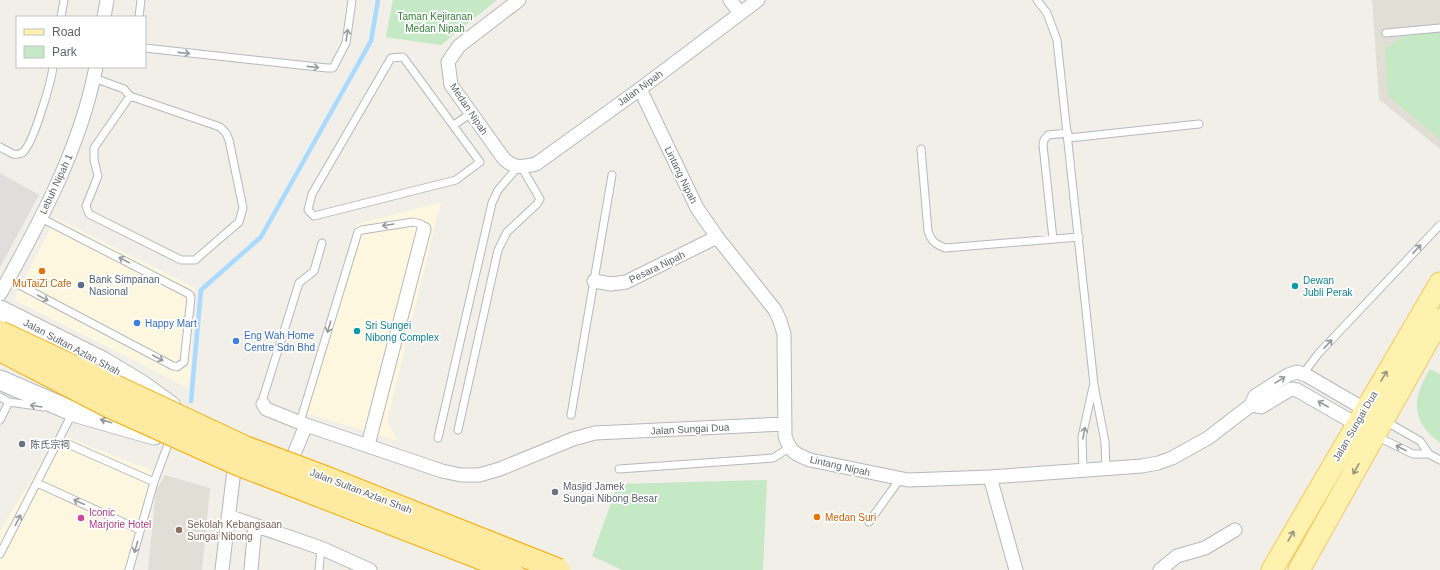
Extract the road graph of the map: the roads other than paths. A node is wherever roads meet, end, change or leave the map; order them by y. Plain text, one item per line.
1 (64, 0) edge
2 (107, 0) edge
3 (141, 0) edge
4 (352, 0) edge
5 (519, 0) edge
6 (730, 0) edge
7 (758, 0) edge
8 (1037, 0) edge
9 (740, 13) junction
10 (61, 16) edge
11 (104, 16) edge
12 (139, 16) edge
13 (1440, 28) edge
14 (1386, 33) dead end
15 (146, 48) edge
16 (53, 68) edge
17 (95, 72) edge
18 (640, 89) junction
19 (130, 96) junction
20 (471, 112) junction
21 (1199, 124) dead end
22 (454, 125) junction
23 (1068, 135) junction
24 (0, 147) edge
25 (921, 149) dead end
26 (520, 167) junction
27 (612, 175) dead end
28 (41, 218) junction
29 (1440, 225) edge
30 (424, 229) joint
31 (1079, 237) junction
32 (716, 238) junction
33 (1053, 239) junction
34 (322, 243) dead end
35 (8, 279) junction
36 (594, 281) junction
37 (1440, 283) edge
38 (0, 294) edge
39 (0, 310) edge
40 (1440, 319) edge
41 (0, 332) edge
42 (0, 338) edge
43 (0, 349) edge
44 (1303, 374) junction
45 (0, 380) edge
46 (1094, 385) junction
47 (0, 397) edge
48 (10, 402) junction
49 (263, 404) joint
50 (1252, 405) junction
51 (74, 412) junction
52 (183, 414) junction
53 (571, 415) dead end
54 (1360, 417) junction
55 (0, 420) edge
56 (303, 423) junction
57 (785, 424) junction
58 (1379, 428) junction
59 (458, 430) dead end
60 (438, 438) dead end
61 (170, 439) junction
62 (59, 440) junction
63 (368, 445) junction
64 (789, 448) junction
65 (1429, 454) junction
66 (292, 459) junction
67 (1440, 460) edge
68 (619, 469) dead end
69 (234, 470) junction
70 (1106, 470) junction
71 (1083, 472) junction
72 (990, 477) junction
73 (900, 479) junction
74 (154, 482) junction
75 (37, 483) junction
76 (228, 516) junction
77 (869, 522) dead end
78 (255, 525) junction
79 (140, 530) junction
80 (1235, 530) dead end
81 (321, 548) junction
82 (0, 554) edge
83 (129, 570) edge
84 (222, 570) edge
85 (251, 570) edge
86 (319, 570) edge
87 (370, 570) edge
88 (485, 570) edge
89 (511, 570) edge
90 (559, 570) edge
91 (573, 570) edge
92 (1016, 570) edge
93 (1160, 570) edge
94 (1272, 570) edge
95 (1299, 570) edge

1 - 10 lane
2 - 11 street
3 - 12 lane
15 -> 4 lane
5 - 20 street, Medan Nipah
6 - 9 street
7 - 9 street, Jalan Nipah
8 - 23 lane
9 - 18 street, Jalan Nipah
13 - 14 lane
16 - 24 lane
17 - 19 lane
17 - 28 street, Lebuh Nipah 1
18 - 26 street, Jalan Nipah
18 - 32 street, Lintang Nipah
19 - 19 lane
20 - 22 lane
20 - 26 street, Medan Nipah
21 - 23 lane
22 - 22 lane
23 - 31 lane
23 - 33 lane
25 - 33 lane
26 - 59 lane
26 - 60 lane
27 - 36 lane
28 - 35 street, Lebuh Nipah 1
35 -> 28 lane
44 -> 29 lane
30 -> 56 lane
30 - 63 street
31 - 33 lane
31 - 46 lane
32 - 36 street, Pesara Nipah
32 - 57 street, Lintang Nipah
34 - 49 lane
35 - 38 street, Lebuh Nipah 1
36 - 53 lane
54 -> 37 main road, Jalan Sungai Dua
39 - 52 main road, Jalan Sultan Azlan Shah
40 - 58 main road
41 - 90 highway, Jalan Sultan Azlan Shah, bridge
42 - 52 main road, Jalan Sultan Azlan Shah
43 - 61 main road, Jalan Sultan Azlan Shah
43 - 89 highway, Jalan Sultan Azlan Shah, bridge
50 -> 44 street, Lintang Nipah
44 - 54 street, Lintang Nipah
45 - 51 main road, Jalan Sultan Azlan Shah
46 - 70 lane
71 -> 46 lane
47 - 48 lane
51 -> 48 lane
48 - 55 lane
49 - 56 street, Jalan Sungai Dua
54 -> 50 street, Lintang Nipah
50 - 70 street, Lintang Nipah
61 -> 51 main road, Jalan Sultan Azlan Shah
51 - 62 lane
52 - 66 main road, Jalan Sultan Azlan Shah
54 - 58 street, Lintang Nipah
94 -> 54 main road, Jalan Sungai Dua
56 - 63 street, Jalan Sungai Dua
56 - 66 street
57 - 63 street, Jalan Sungai Dua
57 - 64 street, Lintang Nipah
58 - 65 lane
65 -> 58 lane
58 -> 95 main road
61 - 69 main road, Jalan Sultan Azlan Shah
61 - 74 lane
62 - 74 lane
62 - 75 lane
64 - 68 lane
64 - 73 street, Lintang Nipah
65 - 67 lane
66 - 91 main road, Jalan Sultan Azlan Shah
69 - 76 street
69 - 88 main road, Jalan Sultan Azlan Shah
70 - 71 street, Lintang Nipah
71 - 72 street, Lintang Nipah
72 - 73 street, Lintang Nipah
72 - 92 street
73 - 77 lane
74 - 79 lane
79 -> 75 lane
82 -> 75 lane
76 - 78 street
76 - 84 street
78 - 81 street
78 - 85 street
79 -> 83 lane
80 - 93 street
81 - 86 lane
81 - 87 street

